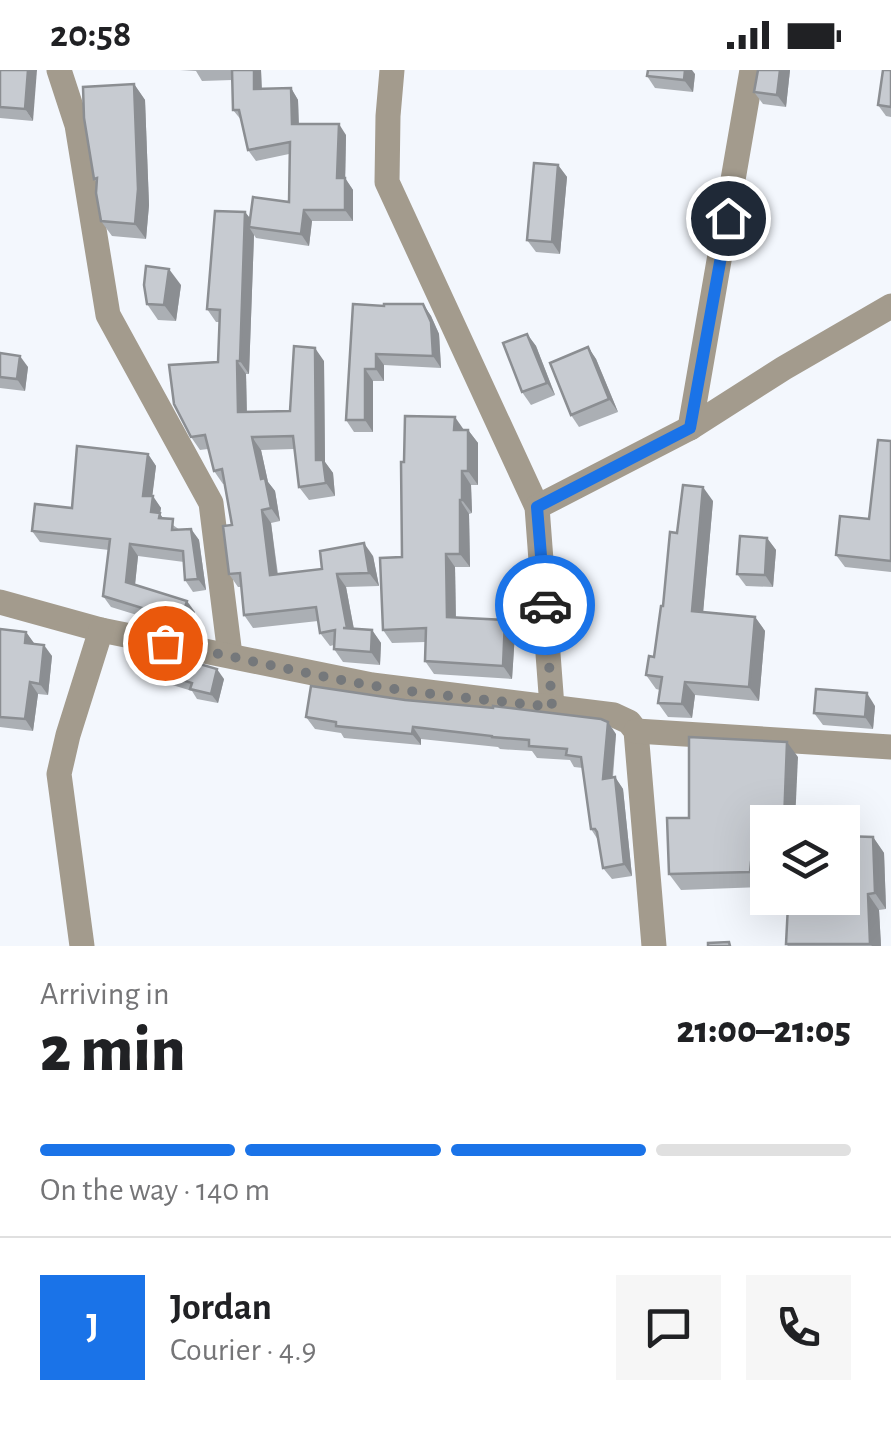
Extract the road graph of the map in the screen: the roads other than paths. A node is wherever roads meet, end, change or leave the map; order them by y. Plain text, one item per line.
1 (59, 70) edge
2 (392, 70) edge
3 (752, 70) edge
4 (891, 306) edge
5 (690, 428) junction
6 (537, 507) junction
7 (0, 602) edge
8 (101, 630) junction
9 (230, 655) junction
10 (552, 707) junction
11 (636, 732) junction
12 (891, 747) edge
13 (82, 946) edge
14 (654, 946) edge

1 - 9 street
2 - 6 street
3 - 5 street
4 - 5 street
5 - 6 street
6 - 10 street
7 - 8 street
8 - 9 street
8 - 13 street
9 - 10 street
10 - 11 street
11 - 12 street
11 - 14 street

